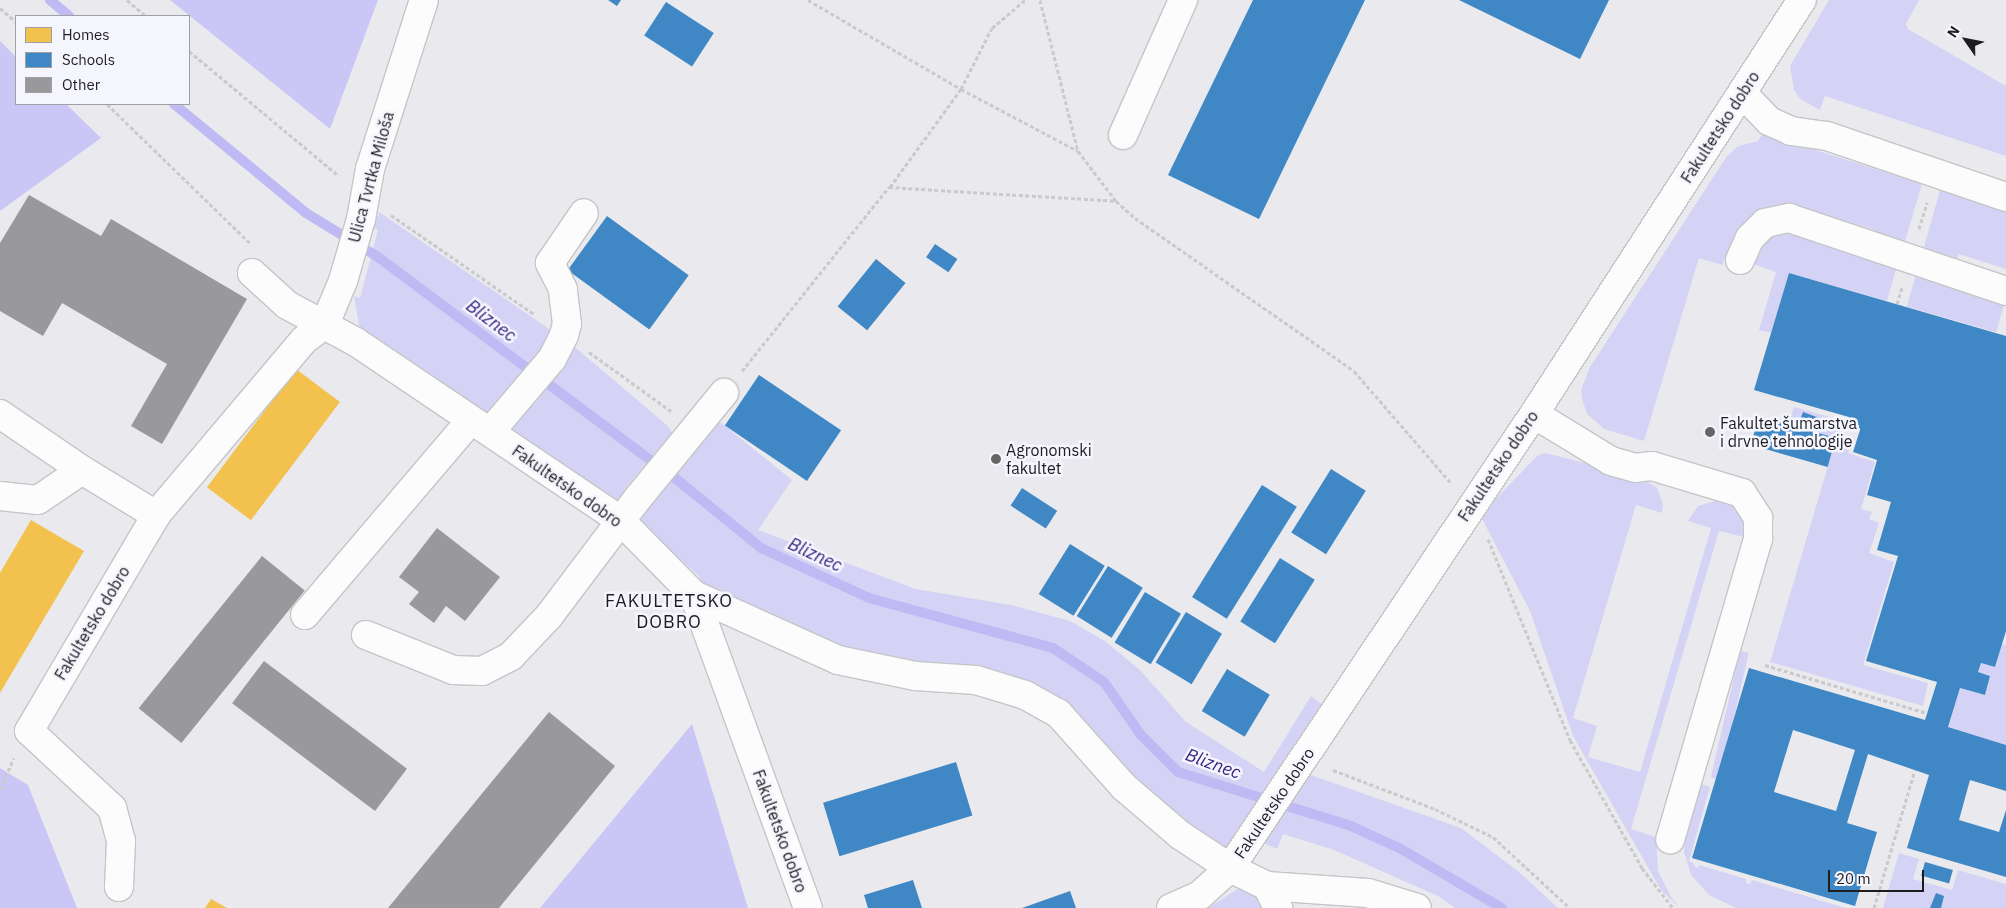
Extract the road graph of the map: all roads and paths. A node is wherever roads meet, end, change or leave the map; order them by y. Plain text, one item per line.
1 (127, 0) edge
2 (424, 0) edge
3 (808, 0) edge
4 (1025, 0) edge
5 (1040, 0) edge
6 (1182, 0) edge
7 (1802, 0) edge
8 (0, 8) edge
9 (145, 15) edge
10 (15, 21) edge
11 (190, 52) edge
12 (961, 89) junction
13 (1742, 93) junction
14 (108, 105) edge
15 (1123, 135) dead end
16 (1078, 151) junction
17 (889, 187) junction
18 (2006, 197) edge
19 (1116, 201) junction
20 (363, 208) junction
21 (584, 213) dead end
22 (1740, 260) dead end
23 (252, 274) joint
24 (2006, 291) edge
25 (325, 324) junction
26 (564, 335) junction
27 (724, 393) joint
28 (0, 414) edge
29 (1534, 414) junction
30 (481, 426) junction
31 (689, 437) junction
32 (82, 470) junction
33 (1457, 490) dead end
34 (0, 496) edge
35 (156, 515) junction
36 (620, 521) junction
37 (1486, 536) dead end
38 (694, 595) junction
39 (305, 615) dead end
40 (366, 635) dead end
41 (1765, 665) dead end
42 (1928, 713) dead end
43 (1304, 759) junction
44 (1915, 770) dead end
45 (1670, 839) dead end
46 (1230, 868) junction
47 (120, 886) dead end
48 (1272, 897) edge
49 (808, 908) edge
50 (1171, 908) edge
51 (1417, 908) edge
52 (1570, 908) edge
53 (1673, 908) edge
54 (1874, 908) edge

1 - 9 path
2 - 20 street, Ulica Tvrtka Miloša
3 - 12 path
4 - 12 path
5 - 16 path
6 - 15 street
7 - 13 street, Fakultetsko dobro
8 - 10 path
11 - 20 path
12 - 16 path
12 - 17 path
13 - 18 street
13 - 29 street, Fakultetsko dobro
14 - 23 path
16 - 19 path
17 - 19 path
17 - 27 path
19 - 33 path
20 - 25 street, Ulica Tvrtka Miloša
20 - 26 path
21 - 26 street
22 - 24 street
23 - 25 street, Fakultetsko dobro
25 - 30 street, Fakultetsko dobro
25 - 35 street, Fakultetsko dobro
26 - 30 street
26 - 31 path
27 - 31 street
28 - 32 street
29 - 43 street, Fakultetsko dobro
29 - 45 street
30 - 36 street, Fakultetsko dobro
30 - 39 street
31 - 36 street
32 - 34 street
32 - 35 street
35 - 47 street, Fakultetsko dobro
36 - 38 street, Fakultetsko dobro
36 - 40 street
37 - 53 path
38 - 46 street
38 - 49 street, Fakultetsko dobro
41 - 42 path
43 - 46 street, Fakultetsko dobro
43 - 52 path
44 - 54 path
46 - 48 street
46 - 50 street, Fakultetsko dobro
48 - 51 street

